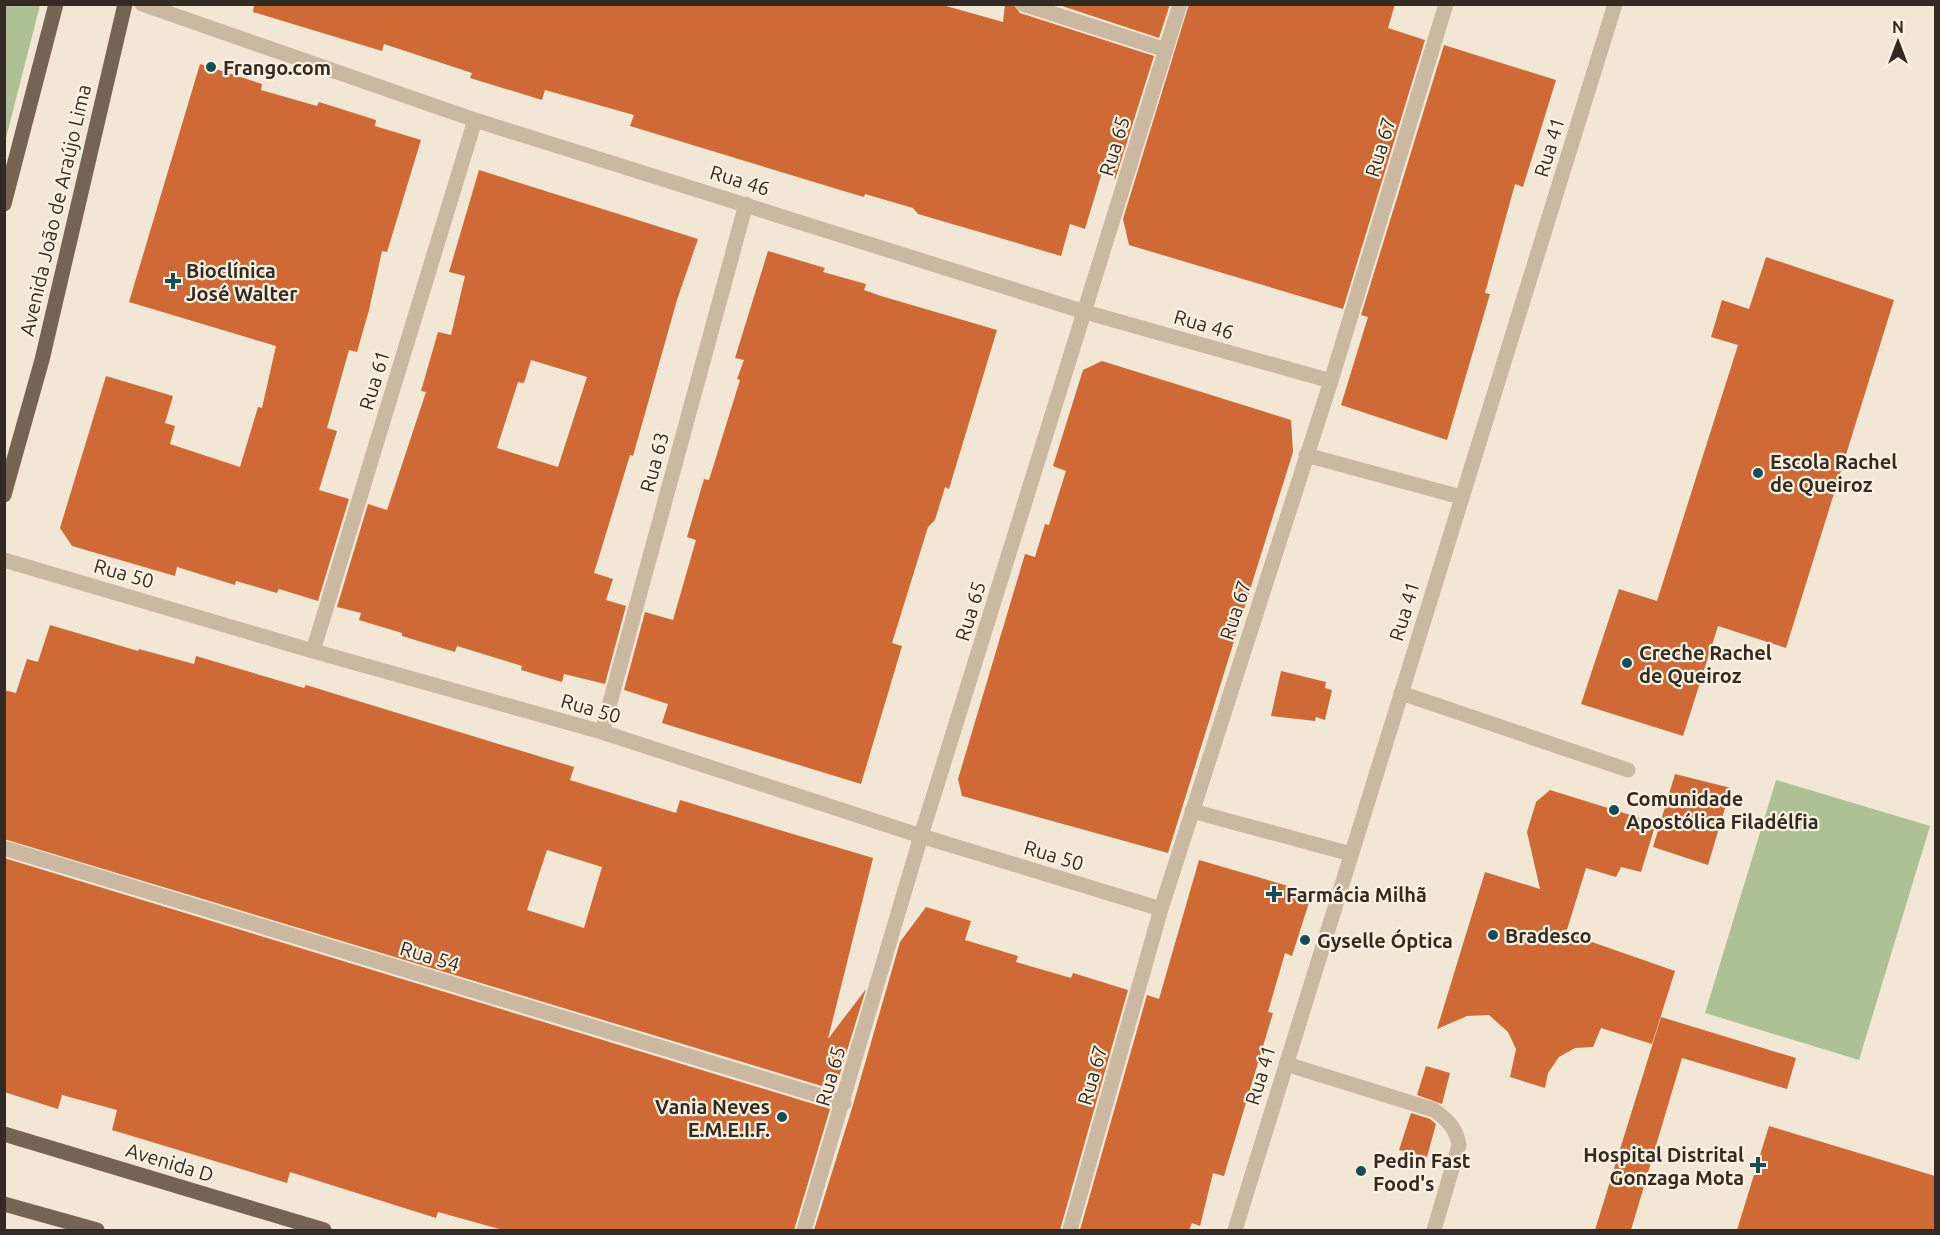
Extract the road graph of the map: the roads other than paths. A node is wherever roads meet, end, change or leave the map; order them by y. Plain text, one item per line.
1 (56, 4) edge
2 (125, 4) edge
3 (142, 4) edge
4 (1023, 4) edge
5 (1180, 4) edge
6 (1446, 4) edge
7 (1615, 4) edge
8 (1166, 50) junction
9 (475, 120) junction
10 (4, 204) edge
11 (746, 204) junction
12 (1085, 312) junction
13 (1331, 381) junction
14 (1306, 455) junction
15 (4, 495) edge
16 (1461, 497) junction
17 (4, 560) edge
18 (313, 651) junction
19 (1401, 693) junction
20 (602, 732) junction
21 (1628, 770) dead end
22 (1192, 811) junction
23 (921, 836) junction
24 (4, 848) edge
25 (1351, 854) junction
26 (1161, 909) junction
27 (1286, 1064) junction
28 (844, 1103) junction
29 (4, 1134) edge
30 (4, 1204) edge
31 (97, 1230) edge
32 (324, 1230) edge
33 (804, 1230) edge
34 (1070, 1230) edge
35 (1234, 1230) edge
36 (1434, 1230) edge

1 - 10 main road
2 - 15 main road, Avenida João de Araújo Lima
3 - 9 street, Rua 46
4 - 8 street
5 - 8 street, Rua 65
6 - 13 street, Rua 67
7 - 16 street, Rua 41
8 - 12 street, Rua 65
9 - 11 street, Rua 46
9 - 18 street, Rua 61
11 - 12 street, Rua 46
11 - 20 street, Rua 63
12 - 13 street, Rua 46
12 - 23 street, Rua 65
13 - 14 street, Rua 67
14 - 16 street
14 - 22 street, Rua 67
16 - 19 street, Rua 41
17 - 18 street, Rua 50
18 - 20 street, Rua 50
19 - 21 street
19 - 25 street, Rua 41
20 - 23 street, Rua 50
22 - 25 street
22 - 26 street, Rua 67
23 - 26 street, Rua 50
23 - 28 street, Rua 65
24 - 28 street, Rua 54
25 - 27 street, Rua 41
26 - 34 street, Rua 67
27 - 35 street, Rua 41
27 - 36 street
28 - 33 street, Rua 65
29 - 32 main road, Avenida D
30 - 31 main road

